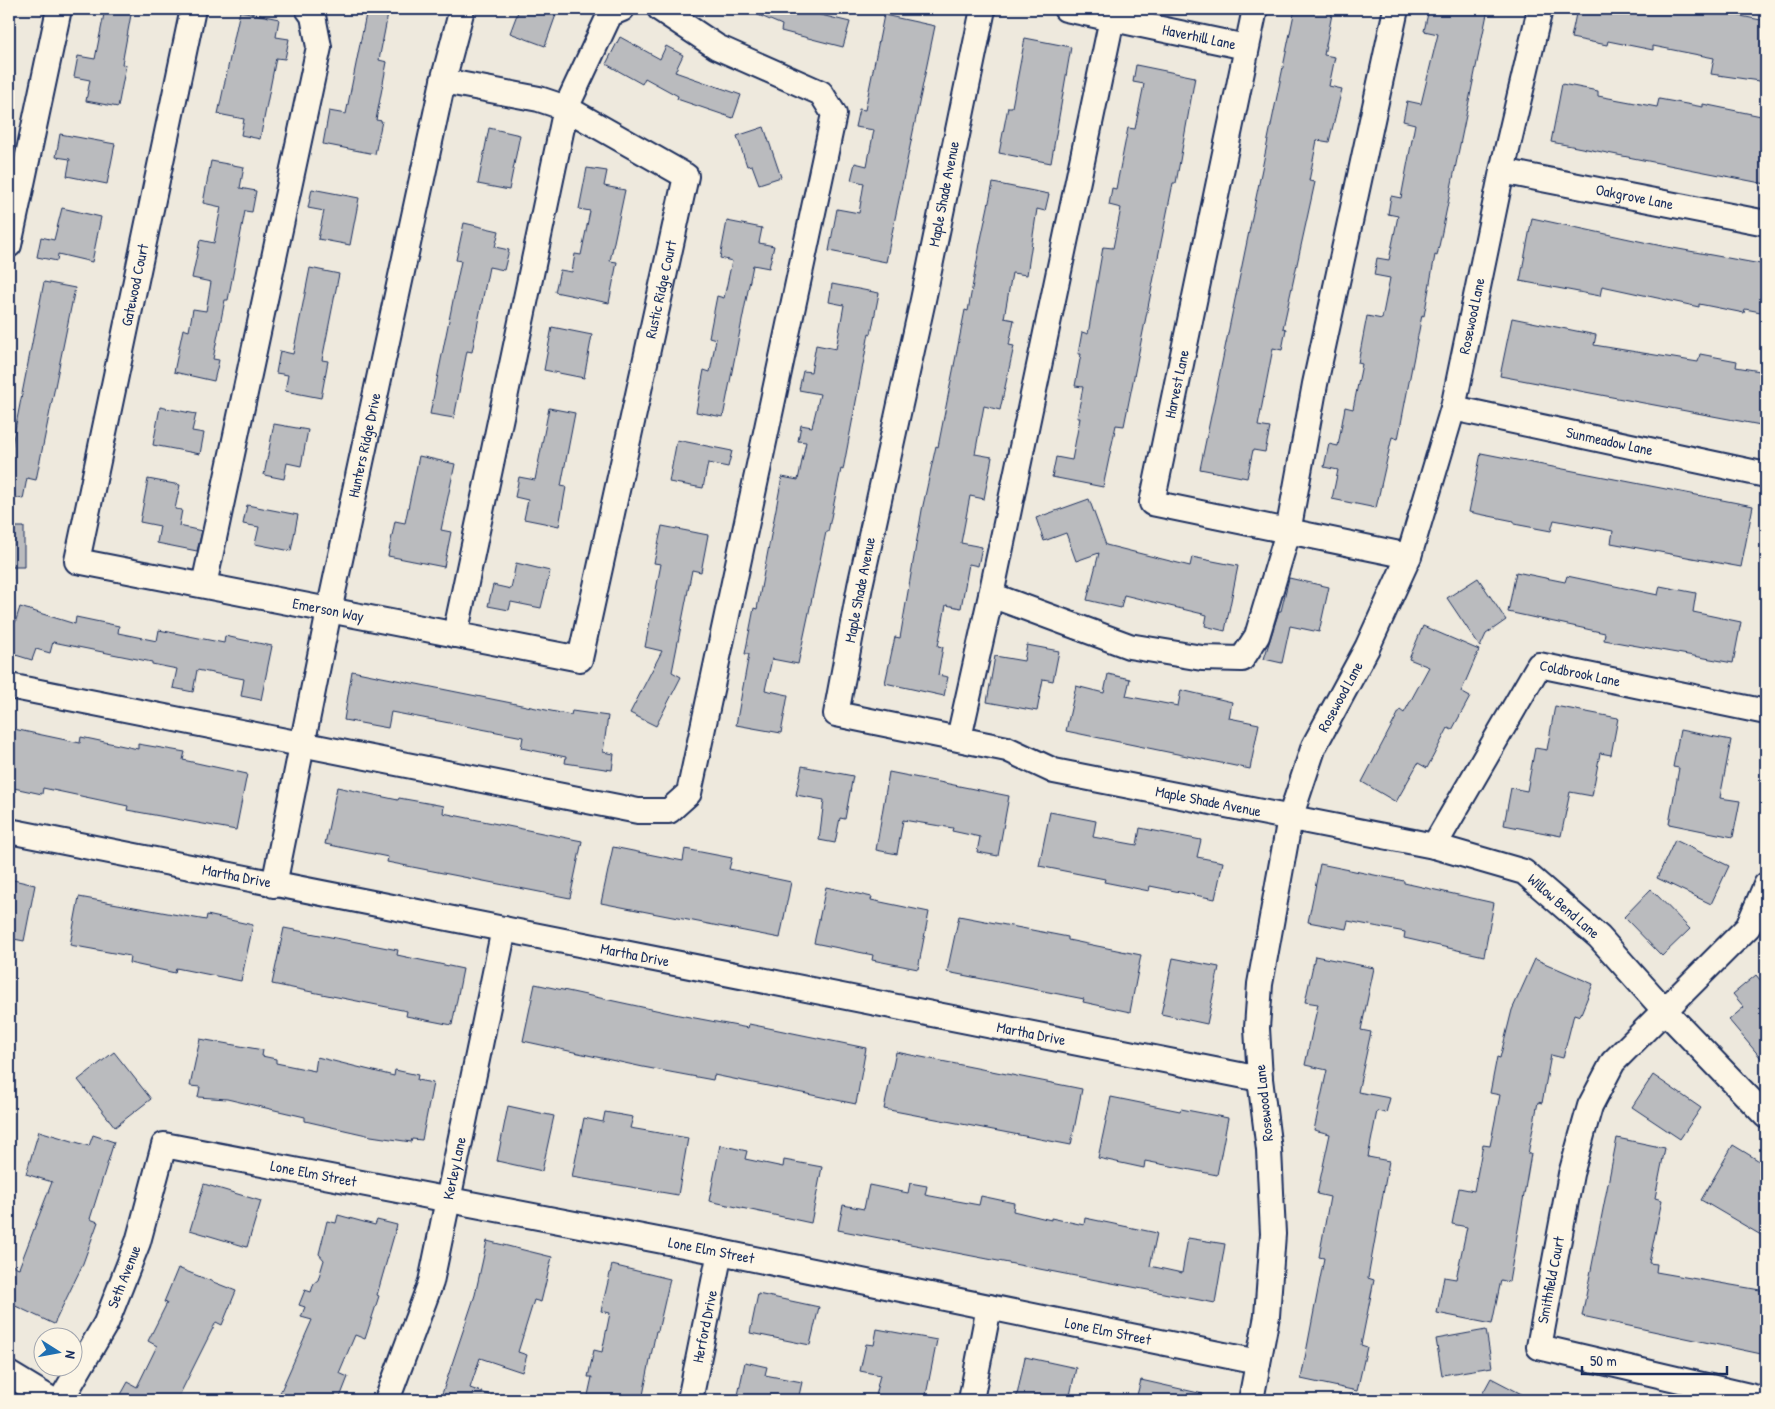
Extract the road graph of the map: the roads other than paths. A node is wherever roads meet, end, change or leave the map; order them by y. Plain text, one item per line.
1 (59, 9) edge
2 (193, 9) edge
3 (308, 9) edge
4 (462, 9) edge
5 (622, 9) edge
6 (660, 9) edge
7 (983, 9) edge
8 (1066, 9) edge
9 (1254, 9) edge
10 (1396, 9) edge
11 (1540, 9) edge
12 (1113, 14) edge
13 (1246, 47) junction
14 (443, 81) junction
15 (566, 108) junction
16 (1502, 171) junction
17 (1766, 223) edge
18 (9, 245) edge
19 (1452, 408) junction
20 (1766, 475) edge
21 (1288, 532) junction
22 (1409, 556) junction
23 (77, 561) joint
24 (204, 585) junction
25 (991, 595) junction
26 (329, 611) junction
27 (455, 635) junction
28 (580, 659) joint
29 (9, 686) edge
30 (1766, 712) edge
31 (960, 738) junction
32 (302, 744) junction
33 (1290, 818) junction
34 (9, 831) edge
35 (1434, 846) junction
36 (274, 884) junction
37 (1766, 885) edge
38 (504, 929) junction
39 (1666, 1012) junction
40 (1260, 1079) junction
41 (1766, 1116) edge
42 (164, 1145) joint
43 (449, 1200) junction
44 (720, 1252) junction
45 (989, 1307) junction
46 (1258, 1362) junction
47 (9, 1374) edge
48 (52, 1400) edge
49 (61, 1400) edge
50 (387, 1400) edge
51 (690, 1400) edge
52 (970, 1400) edge
53 (1250, 1400) edge
54 (1766, 1400) edge

1 - 18 street
2 - 23 street, Gatewood Court
3 - 24 street
4 - 14 street, Hunters Ridge Drive
5 - 15 street
6 - 32 street
7 - 31 street, Maple Shade Avenue
8 - 12 street, Haverhill Lane
9 - 13 street, Harvest Lane
10 - 21 street
11 - 16 street, Rosewood Lane
12 - 13 street, Haverhill Lane
12 - 25 street
13 - 21 street, Harvest Lane
14 - 15 street, Rustic Ridge Court
14 - 26 street, Hunters Ridge Drive
15 - 27 street
15 - 28 street, Rustic Ridge Court
16 - 17 street, Oakgrove Lane
16 - 19 street, Rosewood Lane
19 - 20 street, Sunmeadow Lane
19 - 22 street, Rosewood Lane
21 - 22 street, Harvest Lane
21 - 25 street
22 - 33 street, Rosewood Lane
23 - 24 street, Emerson Way
24 - 26 street, Emerson Way
25 - 31 street
26 - 27 street, Emerson Way
26 - 32 street, Hunters Ridge Drive
27 - 28 street, Emerson Way
29 - 32 street
30 - 35 street, Coldbrook Lane
31 - 33 street, Maple Shade Avenue
32 - 36 street, Hunters Ridge Drive
33 - 35 street, Willow Bend Lane
33 - 40 street, Rosewood Lane
34 - 36 street, Martha Drive
35 - 39 street, Willow Bend Lane
36 - 38 street, Martha Drive
37 - 39 street
38 - 40 street, Martha Drive
38 - 43 street, Kerley Lane
39 - 41 street, Willow Bend Lane
39 - 54 street, Smithfield Court
40 - 46 street, Rosewood Lane
42 - 43 street, Lone Elm Street
42 - 49 street, Seth Avenue
43 - 44 street, Lone Elm Street
43 - 50 street, Kerley Lane
44 - 45 street, Lone Elm Street
44 - 51 street, Herford Drive
45 - 46 street, Lone Elm Street
45 - 52 street
46 - 53 street, Rosewood Lane
47 - 48 street

